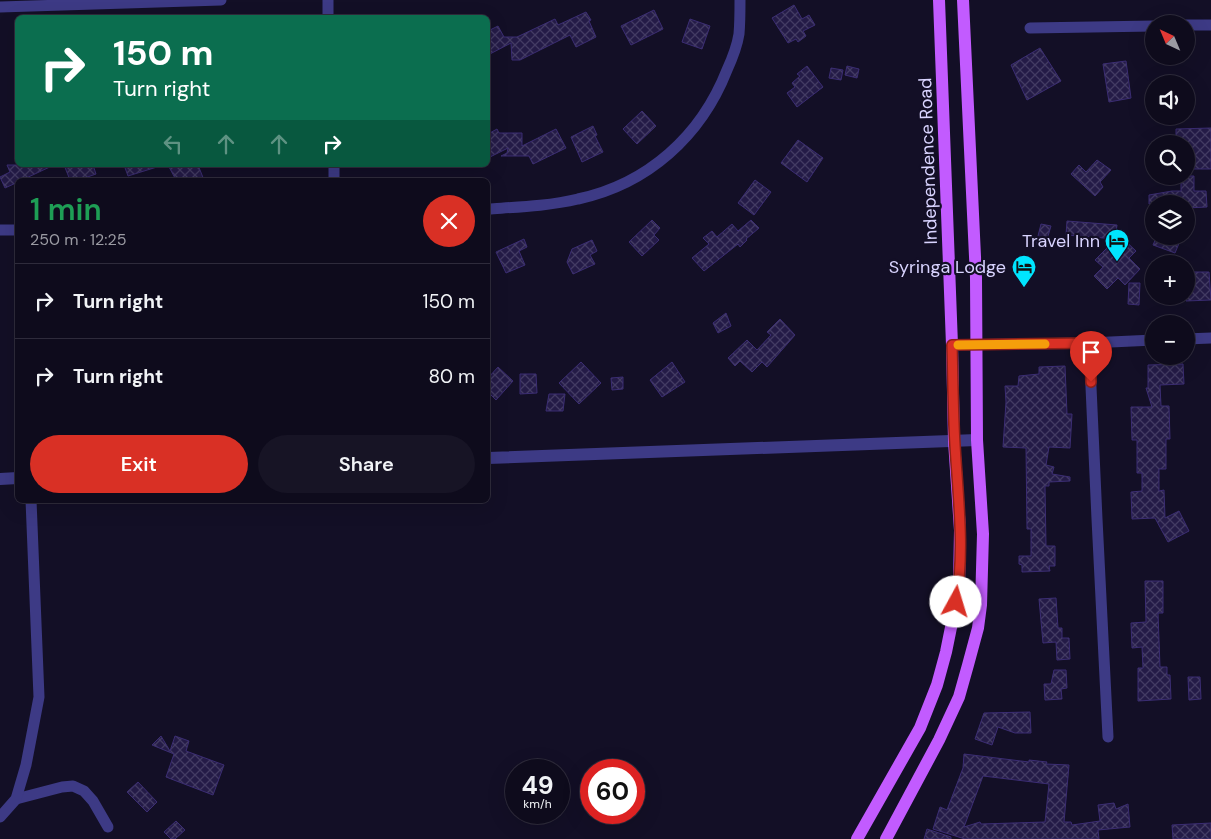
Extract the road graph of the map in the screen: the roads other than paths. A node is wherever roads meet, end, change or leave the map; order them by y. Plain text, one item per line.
1 (221, 0) edge
2 (328, 0) edge
3 (740, 0) edge
4 (939, 0) edge
5 (963, 0) edge
6 (0, 6) edge
7 (328, 15) edge
8 (1195, 25) edge
9 (1211, 25) edge
10 (1145, 26) edge
11 (1030, 28) dead end
12 (490, 209) edge
13 (0, 230) edge
14 (15, 230) edge
15 (1211, 338) edge
16 (1195, 339) edge
17 (1145, 340) edge
18 (1090, 343) junction
19 (952, 345) junction
20 (976, 346) junction
21 (977, 440) junction
22 (954, 441) junction
23 (490, 458) edge
24 (15, 478) edge
25 (0, 479) edge
26 (31, 503) edge
27 (1108, 737) dead end
28 (16, 799) junction
29 (0, 817) edge
30 (108, 827) dead end
31 (857, 839) edge
32 (887, 839) edge

1 - 6 street
2 - 7 street
3 - 12 street
4 - 19 main road, Independence Road
5 - 20 main road
8 - 9 street
10 - 11 street
13 - 14 street
15 - 16 street
17 - 18 street
18 - 20 street
18 - 27 street
19 - 20 street
19 - 22 main road, Independence Road
20 - 21 main road
21 - 22 street
21 - 32 main road
22 - 23 street
22 - 31 main road, Independence Road
24 - 25 street
26 - 28 street
28 - 29 street
28 - 30 street

